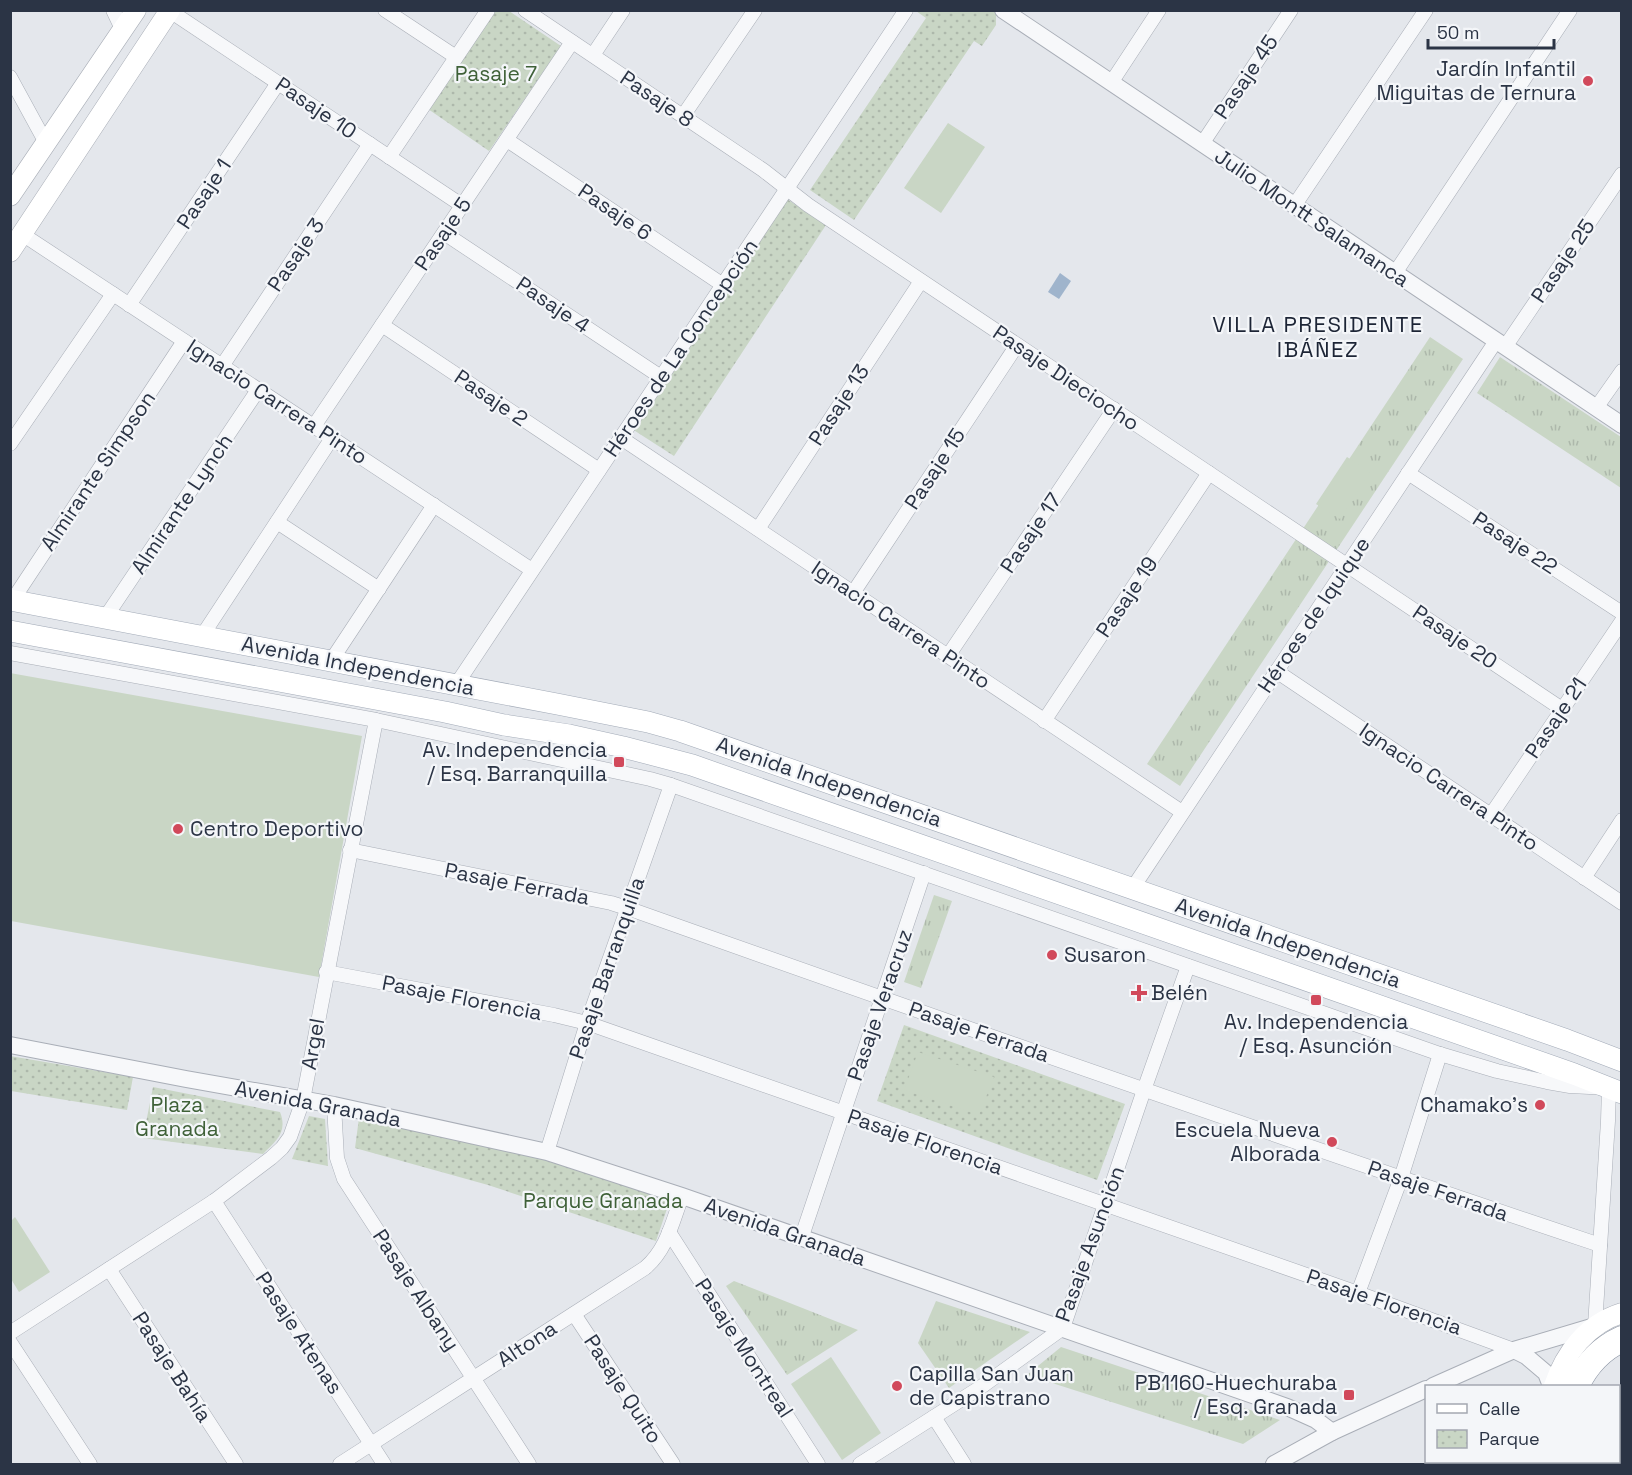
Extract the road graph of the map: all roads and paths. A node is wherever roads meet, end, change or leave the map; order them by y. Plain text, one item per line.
1 (113, 10) edge
2 (136, 10) edge
3 (385, 10) edge
4 (488, 10) edge
5 (525, 10) edge
6 (623, 10) edge
7 (755, 10) edge
8 (906, 10) edge
9 (1159, 10) edge
10 (1291, 10) edge
11 (1426, 10) edge
12 (1570, 10) edge
13 (170, 11) edge
14 (1007, 12) edge
15 (123, 31) junction
16 (572, 42) junction
17 (593, 56) junction
18 (456, 57) junction
19 (10, 77) edge
20 (278, 83) junction
21 (1111, 83) junction
22 (683, 116) junction
23 (507, 140) junction
24 (46, 143) junction
25 (370, 144) junction
26 (1202, 144) junction
27 (389, 157) junction
28 (1622, 174) edge
29 (787, 189) junction
30 (10, 196) edge
31 (463, 206) junction
32 (1294, 206) junction
33 (444, 233) junction
34 (22, 234) junction
35 (10, 252) edge
36 (1395, 273) junction
37 (921, 281) junction
38 (723, 285) junction
39 (112, 294) junction
40 (129, 305) junction
41 (382, 325) junction
42 (184, 341) junction
43 (1500, 344) junction
44 (1017, 345) junction
45 (222, 366) junction
46 (1622, 371) edge
47 (661, 377) junction
48 (258, 390) junction
49 (1596, 408) junction
50 (1114, 410) junction
51 (1622, 425) edge
52 (314, 426) junction
53 (332, 438) junction
54 (621, 438) junction
55 (10, 444) edge
56 (599, 470) junction
57 (1209, 473) junction
58 (1408, 473) junction
59 (434, 505) junction
60 (277, 522) junction
61 (758, 529) junction
62 (1347, 565) junction
63 (532, 570) junction
64 (379, 589) junction
65 (853, 593) junction
66 (11, 601) edge
67 (1622, 613) edge
68 (105, 618) junction
69 (1622, 621) edge
70 (10, 631) edge
71 (202, 636) junction
72 (10, 653) edge
73 (948, 656) junction
74 (331, 661) junction
75 (1276, 671) junction
76 (456, 685) junction
77 (1563, 709) junction
78 (376, 720) junction
79 (1044, 721) junction
80 (671, 785) junction
81 (1182, 812) junction
82 (1491, 815) junction
83 (1622, 820) edge
84 (350, 850) junction
85 (924, 873) junction
86 (1584, 878) junction
87 (1132, 889) junction
88 (1622, 903) edge
89 (627, 908) junction
90 (1188, 966) junction
91 (326, 972) junction
92 (882, 998) junction
93 (587, 1023) junction
94 (10, 1045) edge
95 (1440, 1054) junction
96 (1622, 1061) edge
97 (1144, 1090) junction
98 (1615, 1090) edge
99 (303, 1100) junction
100 (334, 1105) junction
101 (843, 1114) junction
102 (547, 1152) junction
103 (1401, 1179) junction
104 (682, 1196) junction
105 (214, 1201) junction
106 (1104, 1205) junction
107 (669, 1232) junction
108 (801, 1239) junction
109 (1600, 1245) junction
110 (109, 1269) junction
111 (1358, 1293) junction
112 (1622, 1313) edge
113 (574, 1314) junction
114 (1594, 1326) junction
115 (1063, 1328) junction
116 (10, 1333) edge
117 (1622, 1339) edge
118 (10, 1342) edge
119 (1514, 1350) junction
120 (1622, 1359) edge
121 (473, 1379) junction
122 (1435, 1385) edge
123 (1552, 1385) edge
124 (1553, 1385) edge
125 (1576, 1385) edge
126 (1595, 1385) edge
127 (1425, 1389) edge
128 (934, 1417) junction
129 (1332, 1432) junction
130 (371, 1445) junction
131 (90, 1464) edge
132 (236, 1464) edge
133 (340, 1464) edge
134 (384, 1464) edge
135 (529, 1464) edge
136 (673, 1464) edge
137 (818, 1464) edge
138 (860, 1464) edge
139 (964, 1464) edge
140 (1274, 1464) edge

1 - 15 street
2 - 15 main road
3 - 18 street
4 - 18 street
5 - 16 street, Pasaje 8
6 - 17 street
7 - 22 street
8 - 29 street, Héroes de La Concepción
9 - 21 street
10 - 26 street, Pasaje 45
11 - 32 street
12 - 36 street
13 - 20 street, Pasaje 10
13 - 34 main road
14 - 21 street, Julio Montt Salamanca
15 - 24 main road
16 - 17 street, Pasaje 8
16 - 23 street, Pasaje 5
17 - 22 street, Pasaje 8
18 - 27 street
19 - 24 street
20 - 25 street, Pasaje 10
20 - 40 street, Pasaje 1
21 - 26 street, Julio Montt Salamanca
22 - 29 street, Pasaje 8
23 - 31 street, Pasaje 5
23 - 38 street, Pasaje 6
24 - 30 main road
25 - 27 street, Pasaje 10
25 - 45 street, Pasaje 3
26 - 32 street, Julio Montt Salamanca
27 - 31 street, Pasaje 10
28 - 43 street, Pasaje 25
29 - 37 street, Pasaje Dieciocho
29 - 38 street, Héroes de La Concepción
31 - 33 street, Pasaje 5
32 - 36 street, Julio Montt Salamanca
33 - 41 street, Pasaje 5
33 - 47 street, Pasaje 4
34 - 35 main road
34 - 39 street, Ignacio Carrera Pinto
36 - 43 street, Julio Montt Salamanca
37 - 44 street, Pasaje Dieciocho
37 - 61 street, Pasaje 13
38 - 47 street, Héroes de La Concepción
39 - 40 street, Ignacio Carrera Pinto
39 - 55 street
40 - 42 street, Ignacio Carrera Pinto
41 - 52 street, Pasaje 5
41 - 56 street, Pasaje 2
42 - 45 street, Ignacio Carrera Pinto
42 - 66 street, Almirante Simpson
43 - 49 street, Julio Montt Salamanca
43 - 58 street, Héroes de Iquique
44 - 50 street, Pasaje Dieciocho
44 - 65 street, Pasaje 15
45 - 48 street, Ignacio Carrera Pinto
46 - 49 street
47 - 54 street, Héroes de La Concepción
48 - 52 street, Ignacio Carrera Pinto
48 - 68 street, Almirante Lynch
49 - 51 street, Julio Montt Salamanca
50 - 57 street, Pasaje Dieciocho
50 - 73 street, Pasaje 17
52 - 53 street, Ignacio Carrera Pinto
53 - 59 street, Ignacio Carrera Pinto
53 - 60 street
54 - 56 street, Héroes de La Concepción
54 - 61 street, Ignacio Carrera Pinto
56 - 63 street, Héroes de La Concepción
57 - 62 street, Pasaje Dieciocho
57 - 79 street, Pasaje 19
58 - 62 street, Héroes de Iquique
58 - 67 street, Pasaje 22
59 - 63 street, Ignacio Carrera Pinto
59 - 64 street
60 - 64 street
60 - 71 street
61 - 65 street, Ignacio Carrera Pinto
62 - 75 street, Héroes de Iquique
62 - 77 street, Pasaje 20
63 - 76 street, Héroes de La Concepción
64 - 74 street
65 - 73 street, Ignacio Carrera Pinto
66 - 68 main road, Avenida Independencia
68 - 71 main road, Avenida Independencia
69 - 77 street, Pasaje 21
70 - 98 main road, Avenida Independencia
71 - 74 main road, Avenida Independencia
72 - 78 street
73 - 79 street, Ignacio Carrera Pinto
74 - 76 main road, Avenida Independencia
75 - 81 street, Héroes de Iquique
75 - 82 street, Ignacio Carrera Pinto
76 - 87 main road, Avenida Independencia
77 - 82 street, Pasaje 21
78 - 80 street
78 - 84 street, Argel
79 - 81 street, Ignacio Carrera Pinto
80 - 85 street
80 - 89 street, Pasaje Barranquilla
81 - 87 street, Héroes de Iquique
82 - 86 street, Ignacio Carrera Pinto
83 - 86 street
84 - 89 street, Pasaje Ferrada
84 - 91 street, Argel
85 - 90 street
85 - 92 street, Pasaje Veracruz
86 - 88 street, Ignacio Carrera Pinto
87 - 96 main road, Avenida Independencia
89 - 92 street, Pasaje Ferrada
89 - 93 street, Pasaje Barranquilla
90 - 95 street
90 - 97 street, Pasaje Asunción
91 - 93 street, Pasaje Florencia
91 - 99 street, Argel
92 - 97 street, Pasaje Ferrada
92 - 101 street, Pasaje Veracruz
93 - 101 street, Pasaje Florencia
93 - 102 street, Pasaje Barranquilla
94 - 99 street, Avenida Granada
95 - 98 street
95 - 103 street
97 - 103 street, Pasaje Ferrada
97 - 106 street, Pasaje Asunción
98 - 109 street
99 - 100 street, Avenida Granada
99 - 105 street, Argel
100 - 102 street, Avenida Granada
100 - 121 street, Pasaje Albany
101 - 106 street, Pasaje Florencia
101 - 108 street, Pasaje Veracruz
102 - 104 street, Avenida Granada
103 - 109 street, Pasaje Ferrada
103 - 111 street
104 - 107 street, Altona
104 - 108 street, Avenida Granada
105 - 110 street, Argel
105 - 130 street, Pasaje Atenas
106 - 111 street, Pasaje Florencia
106 - 115 street, Pasaje Asunción
107 - 113 street, Altona
107 - 137 street, Pasaje Montreal
108 - 115 street, Avenida Granada
109 - 114 street
110 - 116 street, Argel
110 - 132 street, Pasaje Bahía
111 - 119 street, Pasaje Florencia
112 - 114 main road
113 - 121 street, Altona
113 - 136 street, Pasaje Quito
114 - 119 street
114 - 124 main road
115 - 128 street, Pasaje Asunción
115 - 129 street, Avenida Granada
117 - 125 highway
118 - 131 street
119 - 122 street
119 - 123 street
120 - 126 highway
121 - 130 street, Altona
121 - 135 street, Pasaje Albany
127 - 129 street
128 - 138 street, Pasaje Asunción
128 - 139 street
129 - 140 street
130 - 133 street, Altona
130 - 134 street, Pasaje Atenas

